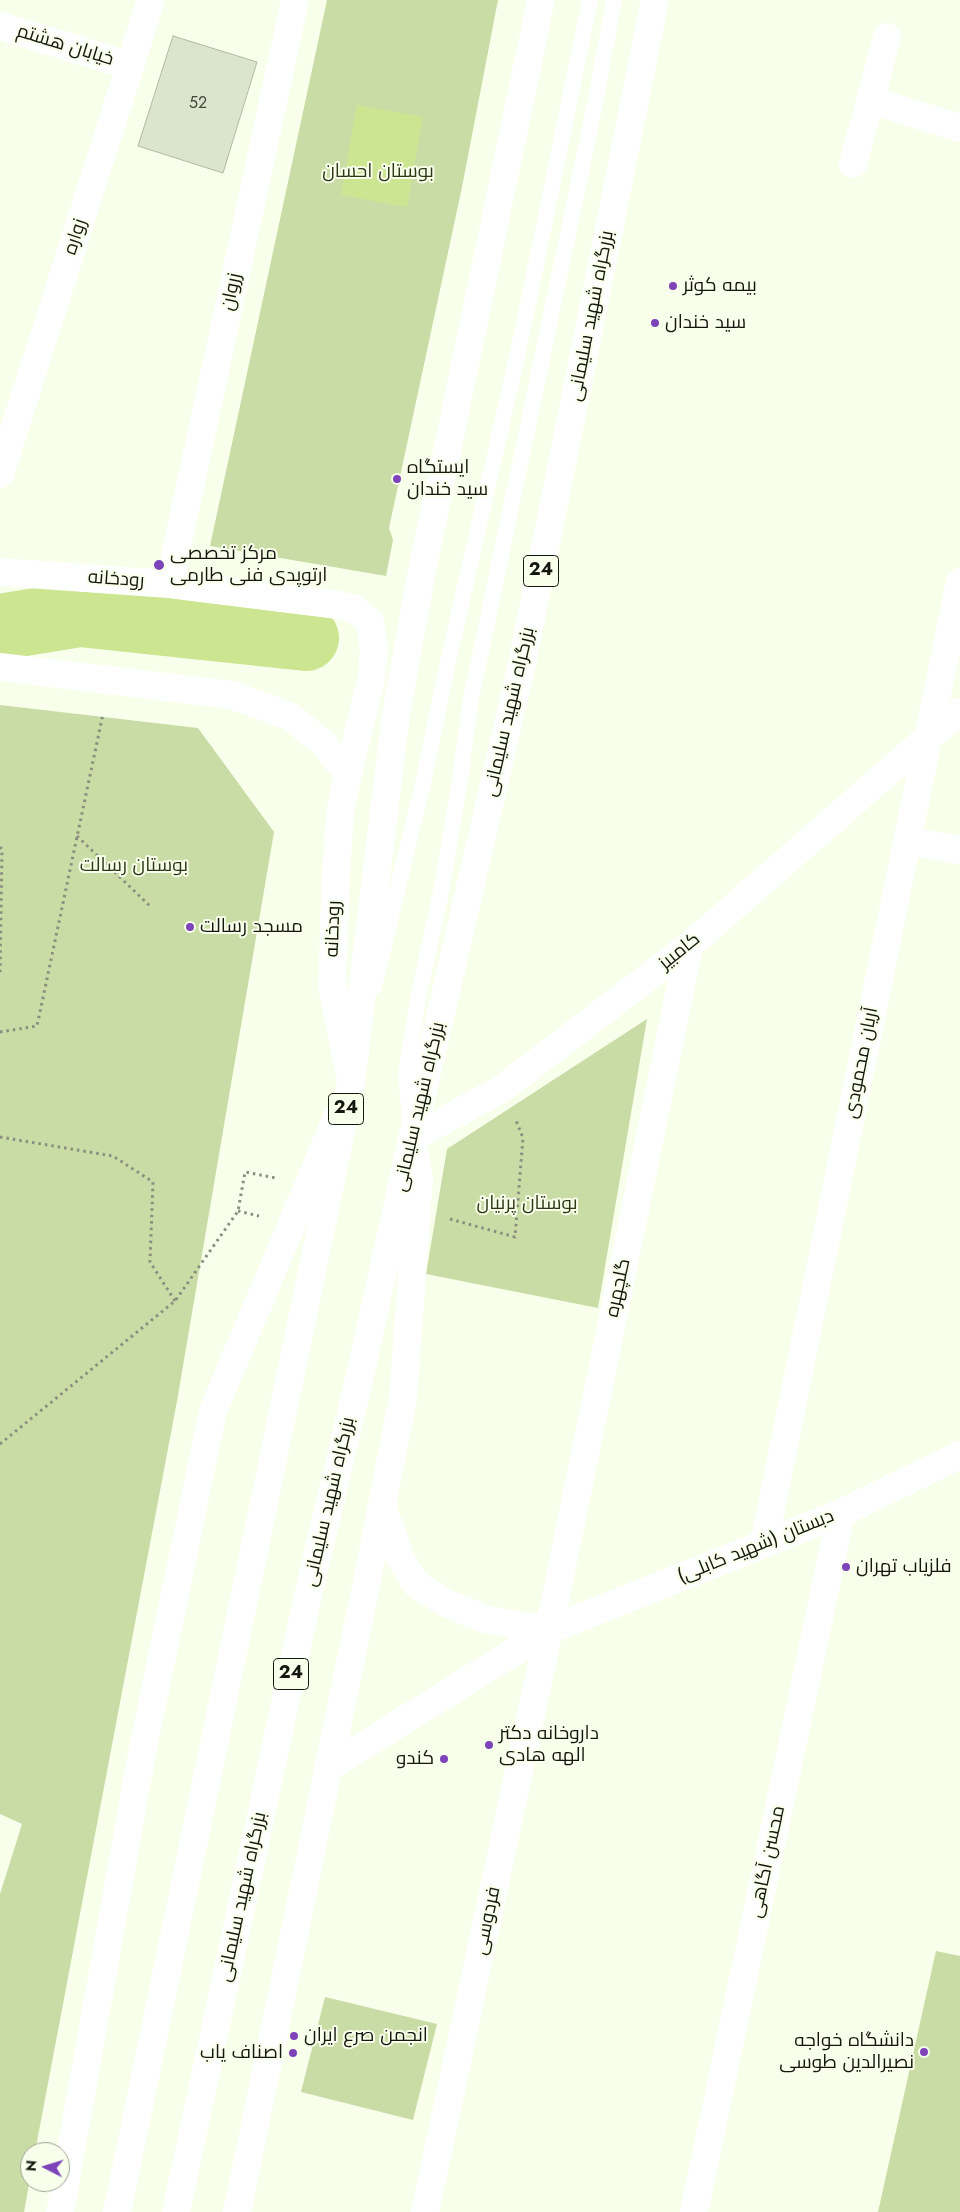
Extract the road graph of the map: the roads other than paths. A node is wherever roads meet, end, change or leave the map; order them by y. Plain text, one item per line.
1 (151, 0) edge
2 (295, 0) edge
3 (541, 0) edge
4 (590, 0) edge
5 (614, 0) edge
6 (656, 0) edge
7 (0, 26) edge
8 (887, 37) dead end
9 (131, 66) junction
10 (870, 100) junction
11 (960, 128) edge
12 (853, 164) dead end
13 (0, 474) edge
14 (0, 572) edge
15 (960, 582) edge
16 (169, 584) junction
17 (0, 667) edge
18 (960, 712) edge
19 (927, 738) junction
20 (348, 774) junction
21 (907, 841) junction
22 (960, 850) edge
23 (689, 946) junction
24 (351, 1083) junction
25 (412, 1138) junction
26 (960, 1455) edge
27 (382, 1505) junction
28 (841, 1512) junction
29 (764, 1544) junction
30 (549, 1630) junction
31 (329, 1767) junction
32 (60, 2212) edge
33 (116, 2212) edge
34 (176, 2212) edge
35 (237, 2212) edge
36 (425, 2212) edge
37 (694, 2212) edge

1 - 9 main road, زواره
2 - 16 main road, زروان
3 - 24 main road, 24
4 - 24 lane
5 - 25 lane
6 - 25 main road, بزرگراه شهید سلیمانی / 24
7 - 9 main road, خیابان هشتم
8 - 10 main road
9 - 13 main road, زواره
10 - 11 main road
10 - 12 main road
14 - 16 main road, رودخانه
15 - 19 main road, آریان محمودی
16 - 20 main road, رودخانه
17 - 20 main road
18 - 19 main road, کامبیز
19 - 21 main road, آریان محمودی
19 - 23 main road, کامبیز
20 - 24 main road, رودخانه
21 - 22 main road
21 - 29 main road, آریان محمودی
23 - 25 main road, کامبیز
23 - 30 main road, گلچهره
24 - 32 main road
24 - 33 main road, 24
25 - 27 main road
25 - 34 main road, بزرگراه شهید سلیمانی / 24
26 - 28 main road, دبستان (شهید کابلی)
27 - 30 main road
27 - 31 main road
28 - 29 main road, دبستان (شهید کابلی)
28 - 37 main road, محسن آگاهی
29 - 30 main road, دبستان (شهید کابلی)
30 - 31 main road, دبستان (شهید کابلی)
30 - 36 main road, فردوسی
31 - 35 main road

